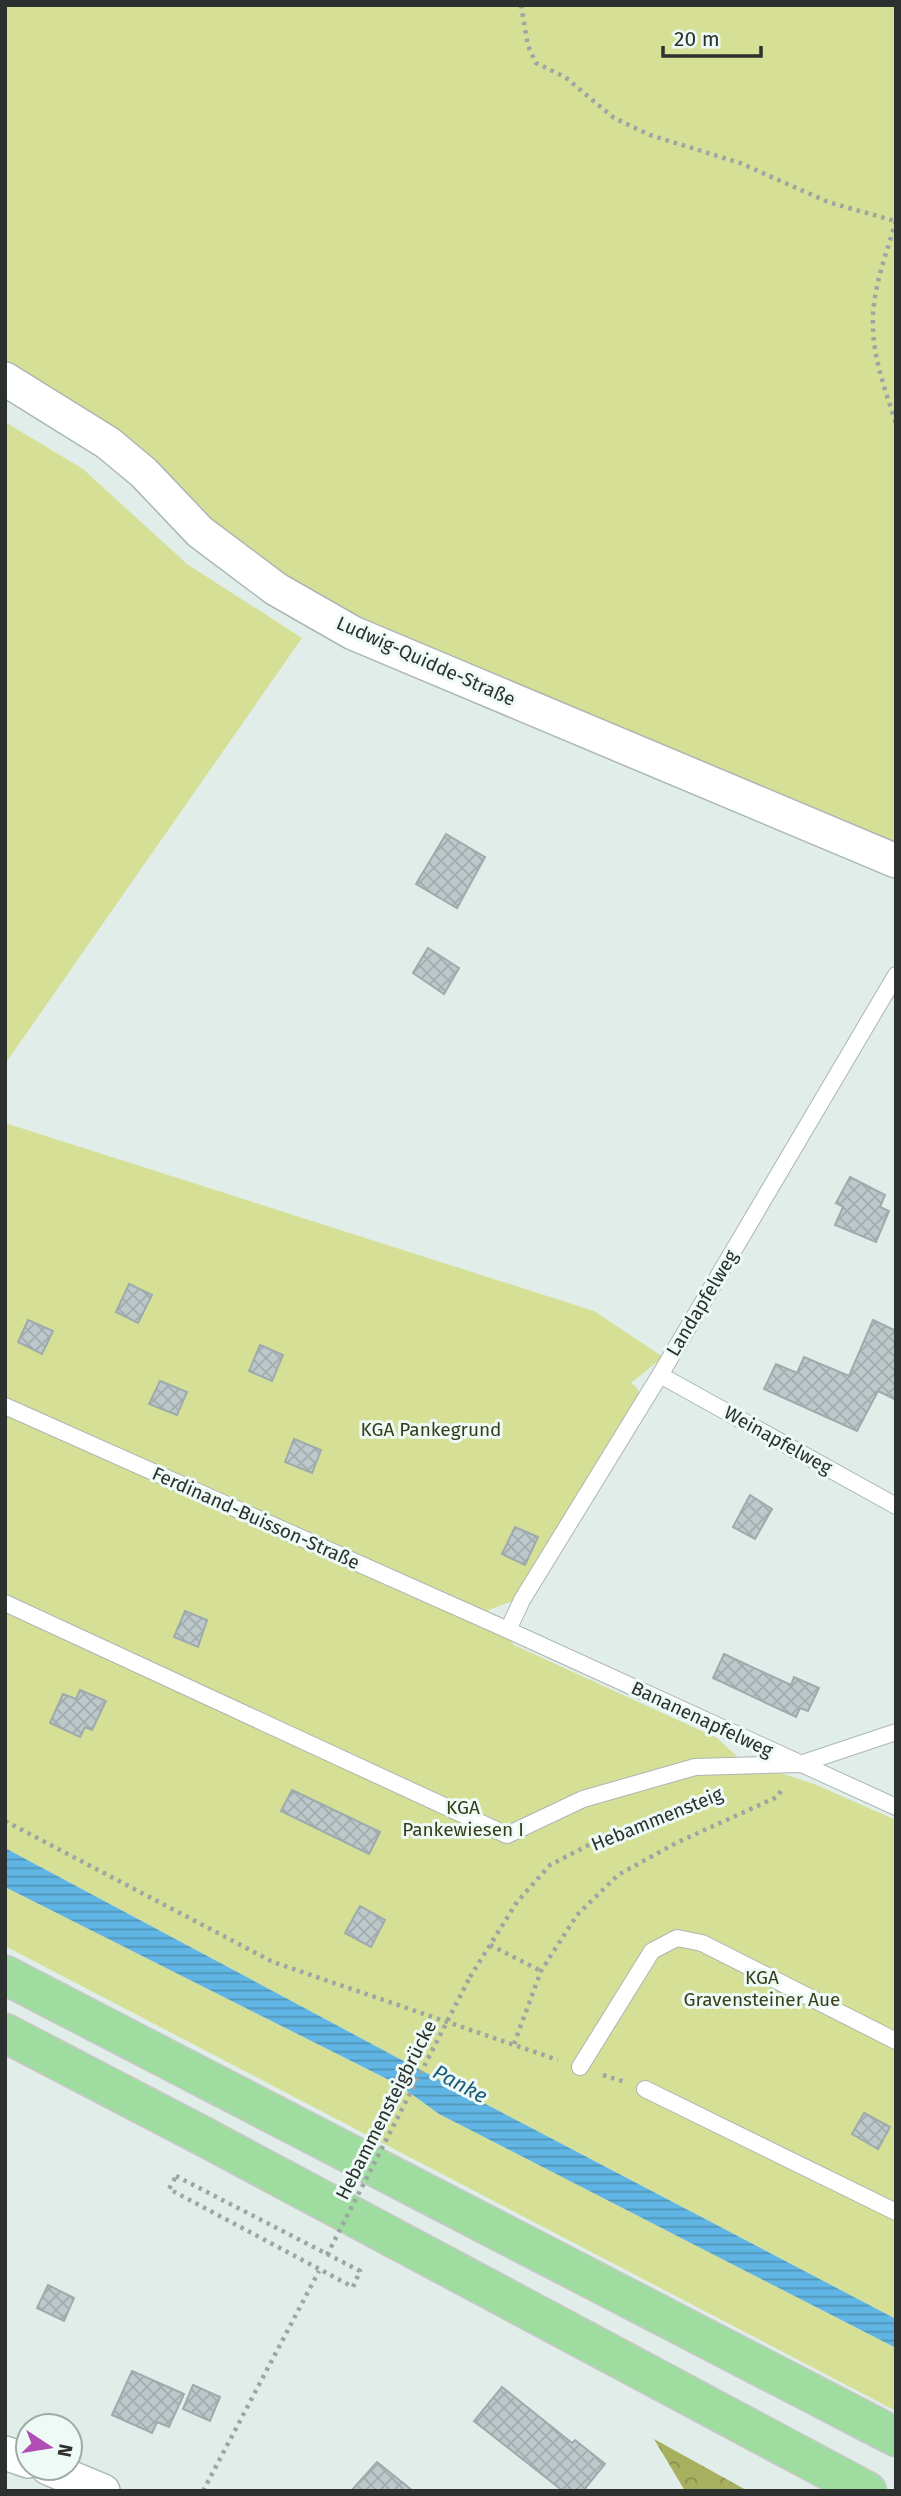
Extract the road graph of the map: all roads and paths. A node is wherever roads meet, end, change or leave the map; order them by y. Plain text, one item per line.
1 (521, 5) edge
2 (896, 220) edge
3 (5, 379) edge
4 (896, 424) edge
5 (896, 861) edge
6 (896, 975) edge
7 (660, 1375) junction
8 (5, 1406) edge
9 (896, 1506) edge
10 (5, 1603) edge
11 (508, 1630) junction
12 (896, 1732) edge
13 (800, 1764) junction
14 (725, 1791) dead end
15 (896, 1807) edge
16 (5, 1821) edge
17 (490, 1945) junction
18 (541, 1971) junction
19 (5, 1975) edge
20 (470, 1977) joint
21 (5, 2033) edge
22 (896, 2040) edge
23 (514, 2044) junction
24 (580, 2067) junction
25 (645, 2089) joint
26 (896, 2212) edge
27 (327, 2255) junction
28 (319, 2271) junction
29 (896, 2437) edge
30 (81, 2482) edge
31 (103, 2491) edge
32 (203, 2491) edge
33 (867, 2491) edge

1 - 2 path
2 - 4 path
3 - 5 street, Ludwig-Quidde-Straße
6 - 7 lane, Landapfelweg
7 - 9 lane, Weinapfelweg
7 - 11 lane, Landapfelweg
8 - 11 lane, Ferdinand-Buisson-Straße
10 - 13 lane
11 - 13 lane, Bananenapfelweg
12 - 13 lane
13 - 15 lane, Bananenapfelweg
13 - 18 path
14 - 17 path, Hebammensteig
16 - 23 path
17 - 18 path
17 - 20 path, Hebammensteig
18 - 23 path
19 - 29 highway
20 - 27 path, Hebammensteigbrücke, bridge
21 - 33 highway
22 - 24 lane
23 - 24 path
24 - 25 path
25 - 26 lane
27 - 28 path
27 - 28 path
28 - 32 path
30 - 31 street

